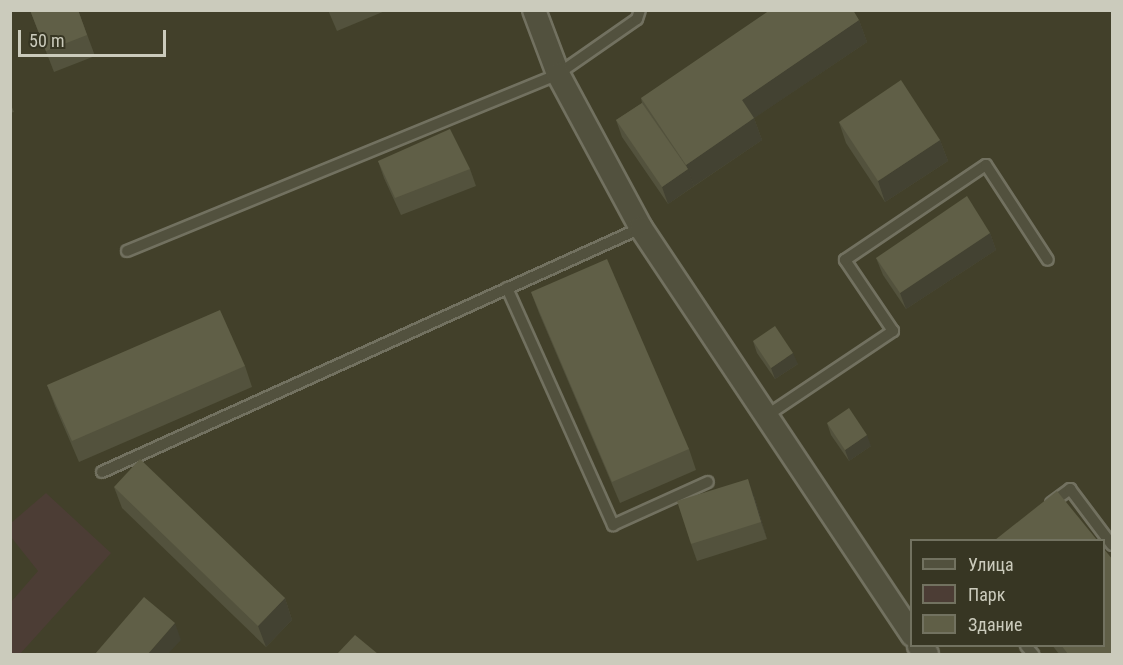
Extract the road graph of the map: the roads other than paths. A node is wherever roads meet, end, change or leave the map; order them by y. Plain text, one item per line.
1 (534, 10) edge
2 (640, 10) edge
3 (558, 74) junction
4 (641, 228) junction
5 (127, 251) dead end
6 (1048, 260) dead end
7 (507, 288) junction
8 (766, 416) junction
9 (102, 472) dead end
10 (708, 482) dead end
11 (1044, 508) edge
12 (1113, 545) edge
13 (910, 632) edge

1 - 3 street
2 - 3 lane
3 - 4 street
3 - 5 lane
4 - 7 lane
4 - 8 street
6 - 8 lane
7 - 9 lane
7 - 10 lane
8 - 13 street
11 - 12 lane

